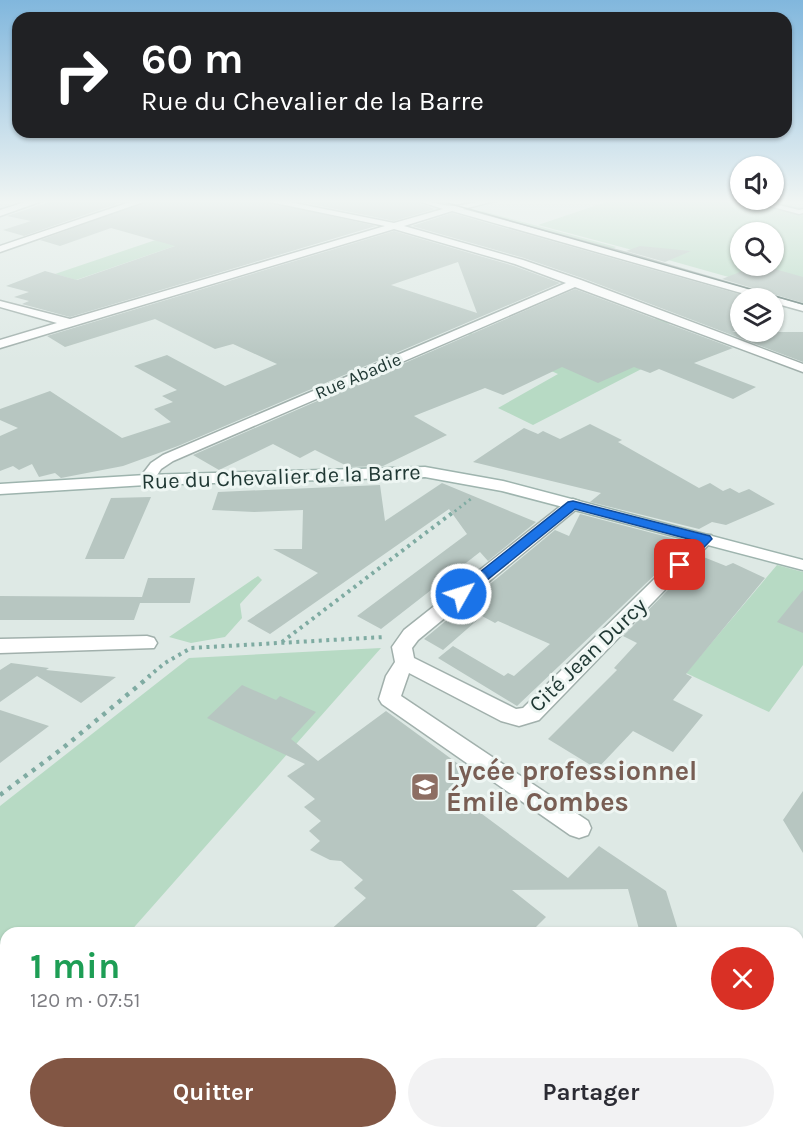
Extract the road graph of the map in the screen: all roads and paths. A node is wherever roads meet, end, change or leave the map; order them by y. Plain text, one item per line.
1 (305, 253) edge
2 (491, 253) edge
3 (615, 253) edge
4 (577, 282) junction
5 (735, 288) edge
6 (784, 303) edge
7 (0, 304) edge
8 (803, 309) edge
9 (70, 323) junction
10 (0, 344) edge
11 (803, 368) edge
12 (146, 480) junction
13 (488, 483) junction
14 (0, 489) edge
15 (573, 504) junction
16 (705, 539) junction
17 (803, 565) edge
18 (147, 643) dead end
19 (280, 643) junction
20 (0, 646) edge
21 (405, 652) junction
22 (0, 795) edge
23 (579, 828) dead end

1 - 9 street
2 - 4 street
3 - 5 street
4 - 11 street
4 - 12 street, Rue Abadie
6 - 8 street
7 - 9 street
9 - 10 street
12 - 13 street, Rue du Chevalier de la Barre
12 - 14 street, Rue du Chevalier de la Barre
13 - 15 street, Rue du Chevalier de la Barre
13 - 19 path
15 - 16 street, Rue du Chevalier de la Barre
15 - 21 street
16 - 17 street, Rue du Chevalier de la Barre
16 - 21 street, Cité Jean Durcy
18 - 20 street
19 - 21 path
19 - 22 path
21 - 23 street

